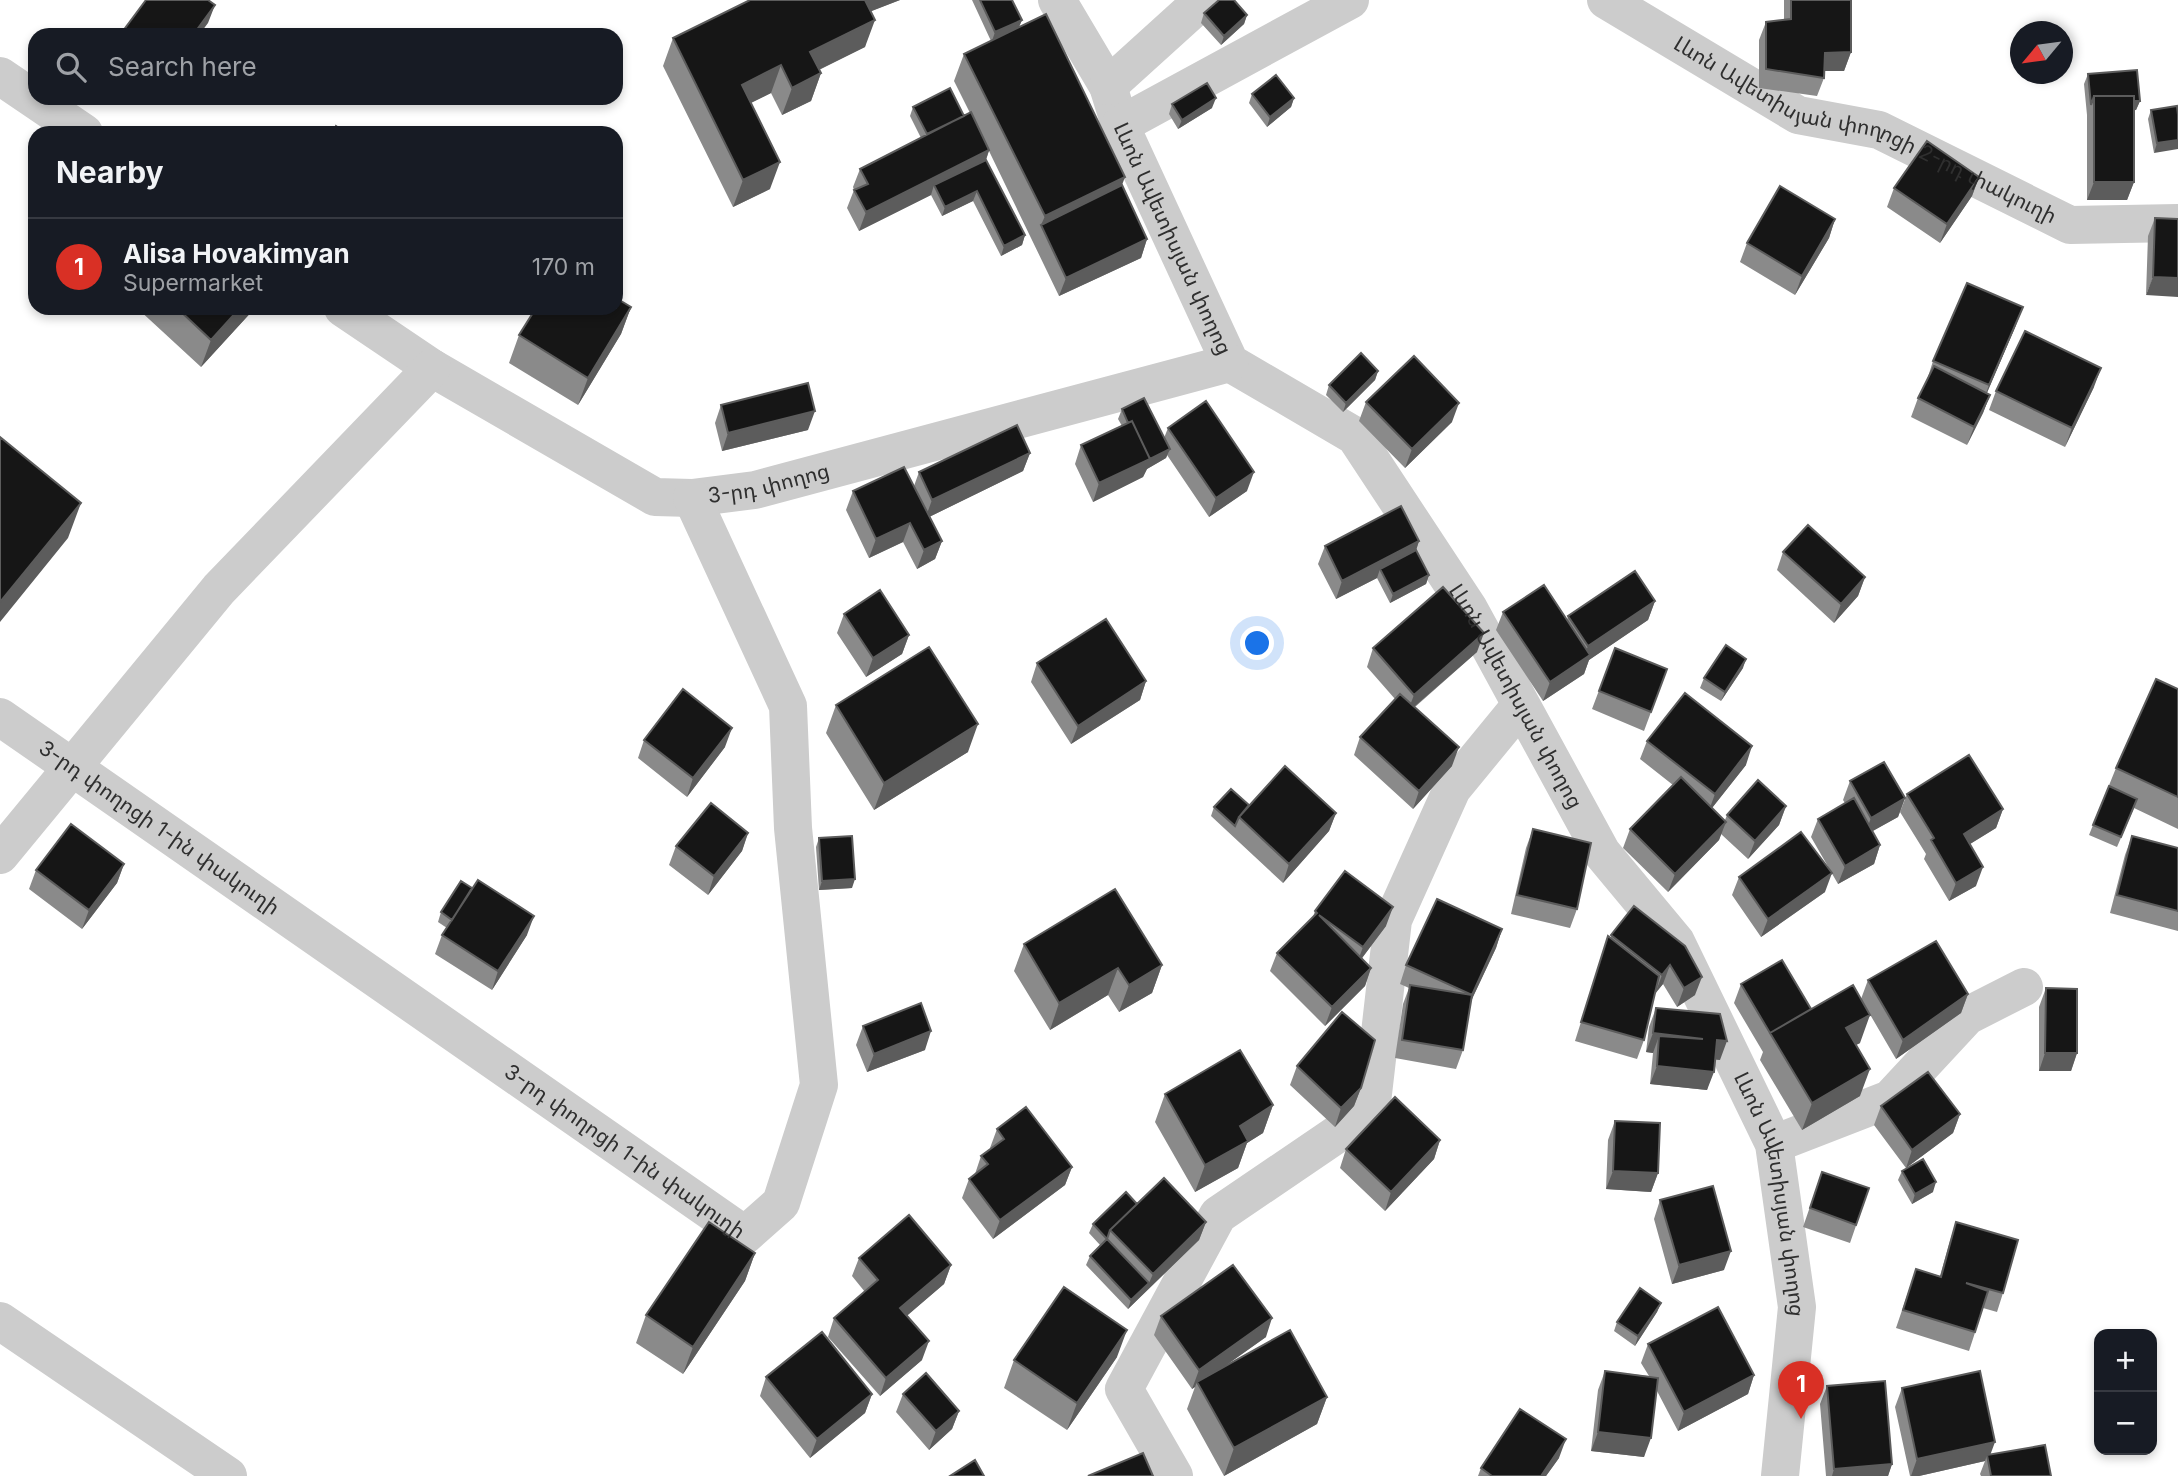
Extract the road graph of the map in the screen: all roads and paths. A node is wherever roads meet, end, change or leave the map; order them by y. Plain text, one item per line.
1 (1057, 0) edge
2 (1203, 0) edge
3 (1350, 0) edge
4 (1606, 0) edge
5 (0, 76) edge
6 (1108, 86) junction
7 (28, 95) edge
8 (43, 105) edge
9 (1120, 125) junction
10 (74, 126) edge
11 (2178, 223) edge
12 (353, 315) edge
13 (1230, 363) junction
14 (432, 368) junction
15 (692, 498) junction
16 (1520, 706) junction
17 (0, 717) edge
18 (74, 767) junction
19 (0, 855) edge
20 (2024, 987) dead end
21 (1774, 1144) junction
22 (0, 1321) edge
23 (229, 1476) edge
24 (1174, 1476) edge
25 (1780, 1476) edge

1 - 6 street, Լևոն Ավետիսյան փողոց
2 - 6 street
3 - 9 street
4 - 11 street, Լևոն Ավետիսյան փողոցի 2-րդ փակուղի
5 - 7 street
6 - 9 street, Լևոն Ավետիսյան փողոց
8 - 10 street
9 - 13 street, Լևոն Ավետիսյան փողոց
12 - 14 street, 3-րդ փողոց
13 - 15 street, 3-րդ փողոց
13 - 16 street, Լևոն Ավետիսյան փողոց
14 - 15 street, 3-րդ փողոց
14 - 18 street
15 - 18 street, 3-րդ փողոցի 1-ին փակուղի
16 - 21 street, Լևոն Ավետիսյան փողոց
16 - 24 street
17 - 18 street, 3-րդ փողոցի 1-ին փակուղի
18 - 19 street
20 - 21 street
21 - 25 street, Լևոն Ավետիսյան փողոց
22 - 23 street

